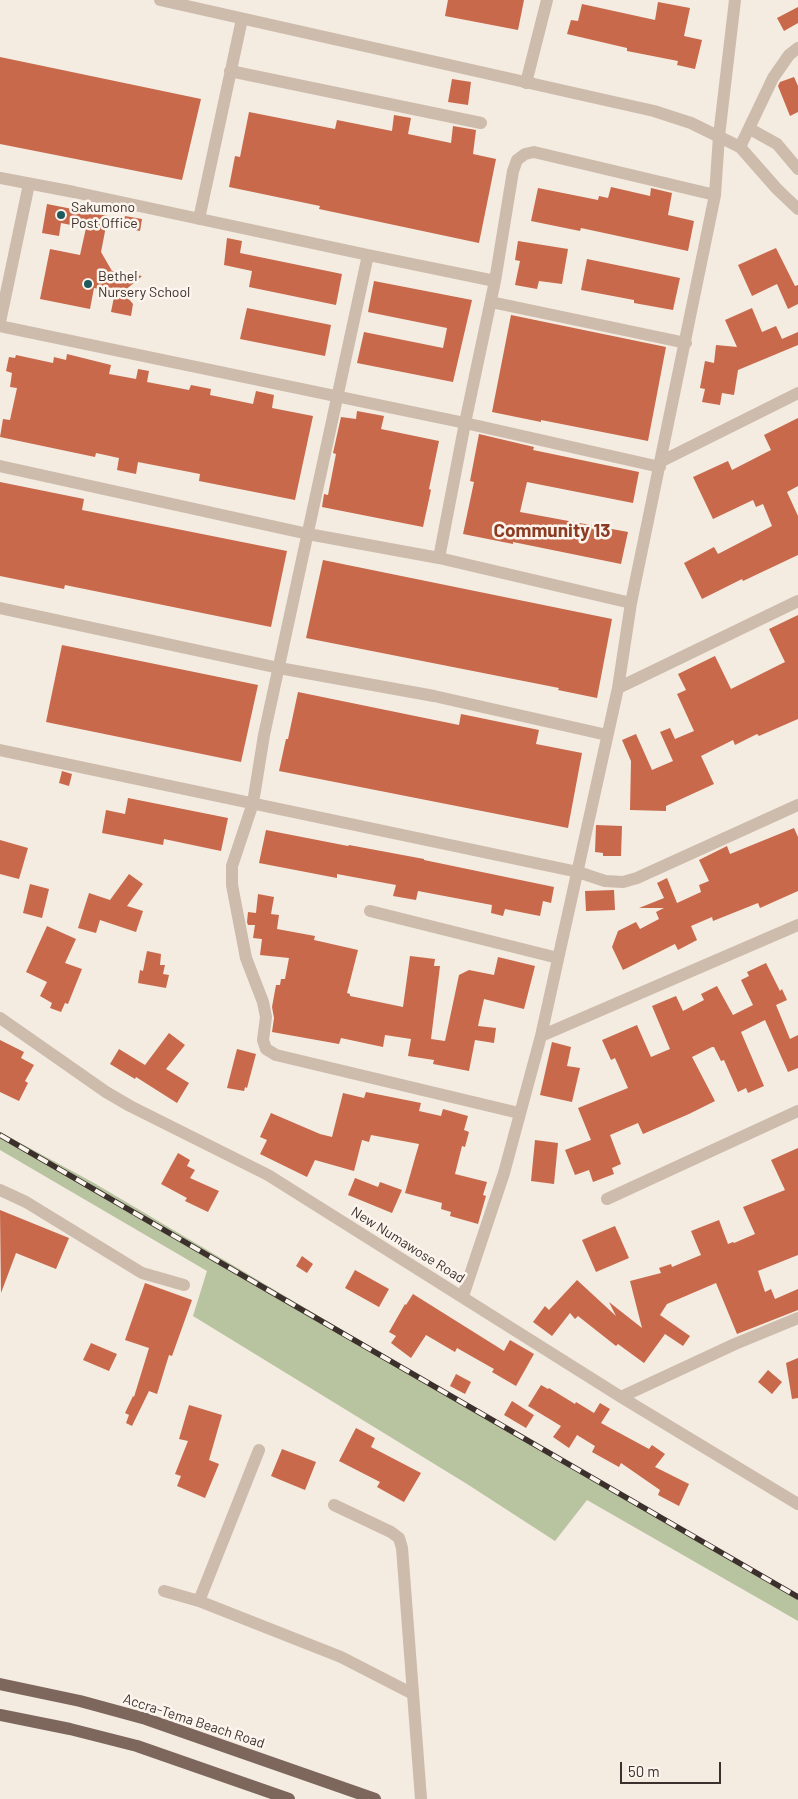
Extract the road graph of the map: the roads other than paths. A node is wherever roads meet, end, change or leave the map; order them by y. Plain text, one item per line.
1 (160, 0) edge
2 (546, 0) edge
3 (734, 0) edge
4 (242, 19) junction
5 (798, 48) edge
6 (230, 71) junction
7 (526, 83) junction
8 (481, 123) dead end
9 (750, 128) junction
10 (719, 136) junction
11 (740, 147) junction
12 (798, 169) edge
13 (0, 178) edge
14 (30, 184) junction
15 (715, 196) junction
16 (798, 210) edge
17 (199, 219) junction
18 (368, 256) junction
19 (495, 281) junction
20 (491, 302) junction
21 (0, 324) edge
22 (686, 343) junction
23 (798, 393) edge
24 (337, 397) junction
25 (465, 423) junction
26 (660, 465) junction
27 (0, 466) edge
28 (308, 534) junction
29 (439, 558) junction
30 (798, 601) edge
31 (631, 603) junction
32 (0, 608) edge
33 (279, 668) junction
34 (618, 688) junction
35 (607, 734) junction
36 (0, 750) edge
37 (253, 803) junction
38 (798, 805) edge
39 (578, 872) junction
40 (370, 911) dead end
41 (798, 925) edge
42 (558, 958) junction
43 (0, 1018) edge
44 (541, 1036) junction
45 (798, 1111) edge
46 (519, 1113) junction
47 (0, 1190) edge
48 (607, 1199) dead end
49 (184, 1285) dead end
50 (463, 1296) junction
51 (798, 1318) edge
52 (621, 1397) junction
53 (259, 1450) dead end
54 (334, 1504) dead end
55 (798, 1504) edge
56 (164, 1591) dead end
57 (199, 1600) junction
58 (0, 1684) edge
59 (413, 1694) junction
60 (0, 1715) edge
61 (289, 1799) edge
62 (375, 1799) edge
63 (421, 1799) edge

1 - 4 street
2 - 7 street
3 - 10 street
4 - 6 street
4 - 7 street
5 - 9 street
6 - 8 street
6 - 17 street
7 - 10 street
9 - 11 street
9 - 12 street
10 - 11 street
10 - 15 street
11 - 16 street
13 - 14 street
14 - 17 street
14 - 21 street
15 - 19 street
15 - 22 street
17 - 18 street
18 - 19 street
18 - 24 street
19 - 20 street
20 - 22 street
20 - 25 street
21 - 24 street
22 - 26 street
23 - 26 street
24 - 25 street
24 - 28 street
25 - 26 street
25 - 29 street
26 - 31 street
27 - 28 street
28 - 29 street
28 - 33 street
29 - 31 street
30 - 34 street
31 - 34 street
32 - 33 street
33 - 35 street
33 - 37 street
34 - 35 street
35 - 39 street
36 - 37 street
37 - 39 street
37 - 46 street
38 - 39 street
39 - 42 street
40 - 42 street
41 - 44 street
42 - 44 street
43 - 50 street, New Numawose Road
44 - 46 street
45 - 48 street
46 - 50 street
47 - 49 street
50 - 52 street, New Numawose Road
51 - 52 street
52 - 55 street, New Numawose Road
53 - 57 street
54 - 59 street
56 - 57 street
57 - 59 street
58 - 62 main road, Accra-Tema Beach Road
59 - 63 street
60 - 61 main road

